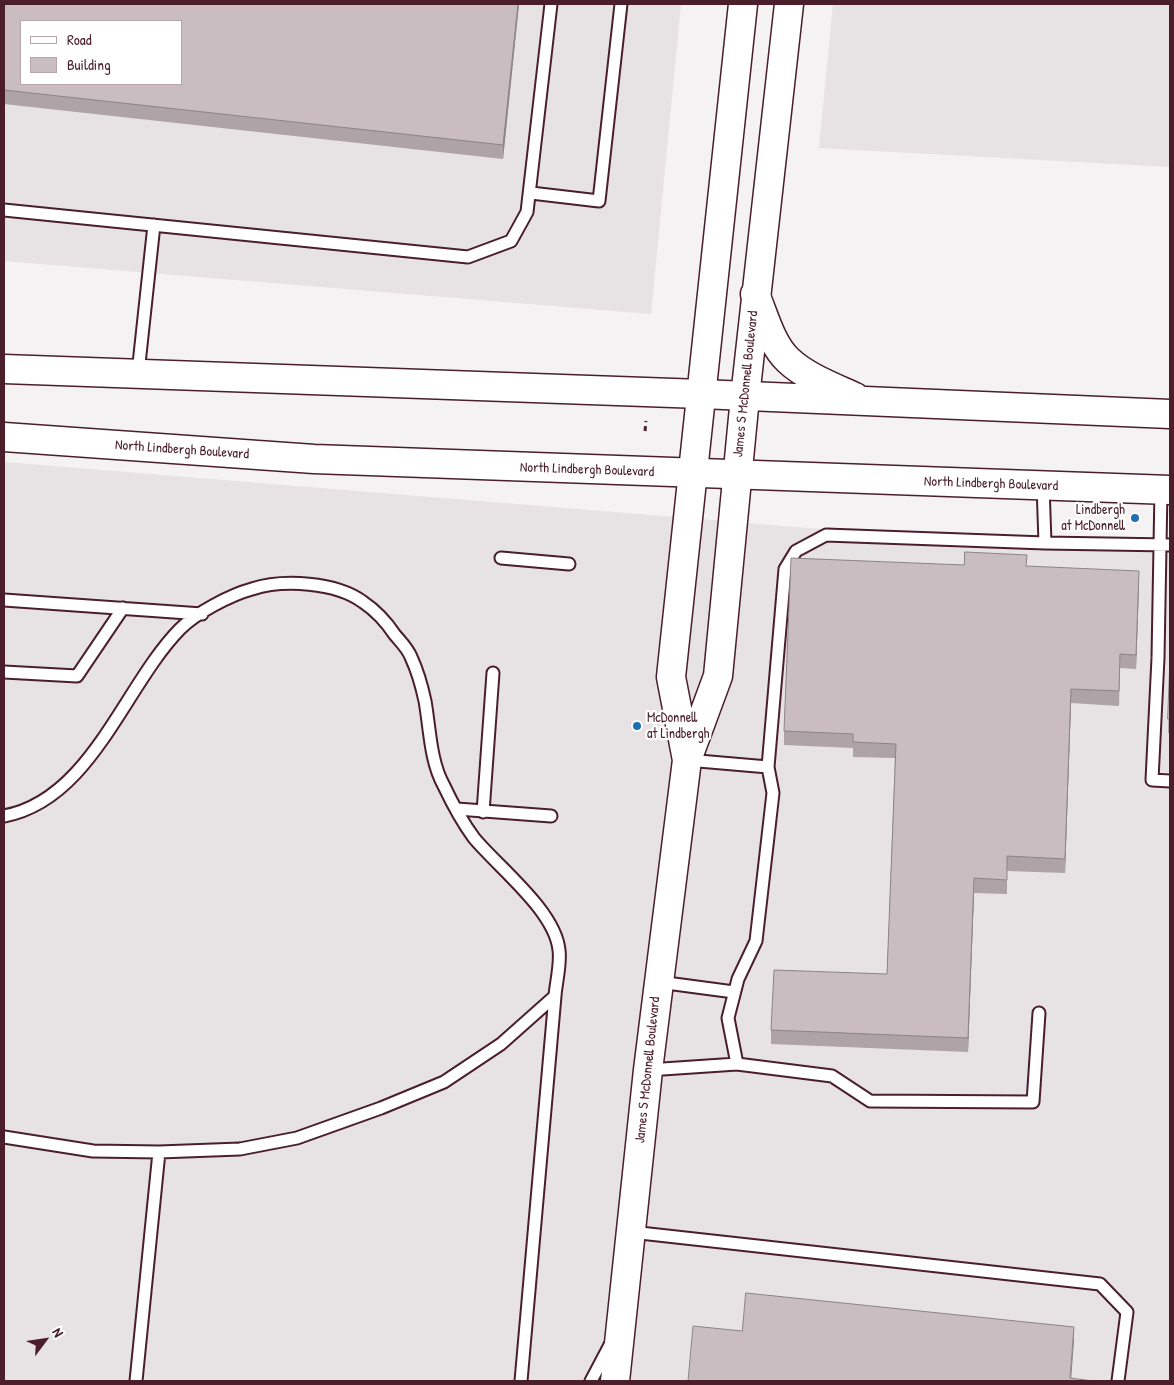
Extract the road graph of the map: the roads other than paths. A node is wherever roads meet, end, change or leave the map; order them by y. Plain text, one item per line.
1 (551, 4) edge
2 (620, 4) edge
3 (742, 4) edge
4 (789, 4) edge
5 (530, 193) junction
6 (4, 210) edge
7 (154, 226) junction
8 (756, 294) junction
9 (4, 369) edge
10 (138, 374) junction
11 (701, 394) junction
12 (744, 396) junction
13 (866, 402) junction
14 (1170, 414) edge
15 (4, 437) edge
16 (693, 474) junction
17 (737, 475) junction
18 (1043, 485) junction
19 (1166, 490) edge
20 (1045, 543) junction
21 (1166, 545) edge
22 (501, 558) dead end
23 (569, 564) dead end
24 (4, 600) edge
25 (123, 608) junction
26 (202, 614) junction
27 (4, 672) edge
28 (493, 673) dead end
29 (687, 760) junction
30 (768, 767) junction
31 (1170, 781) edge
32 (457, 809) junction
33 (483, 812) junction
34 (4, 816) edge
35 (551, 816) dead end
36 (659, 982) junction
37 (734, 992) junction
38 (555, 996) junction
39 (1039, 1013) dead end
40 (737, 1064) junction
41 (648, 1070) junction
42 (4, 1136) edge
43 (159, 1152) junction
44 (631, 1232) junction
45 (621, 1326) junction
46 (136, 1381) edge
47 (521, 1381) edge
48 (591, 1381) edge
49 (615, 1381) edge
50 (1118, 1381) edge

1 - 5 lane
2 - 5 lane
3 - 11 main road, James S McDonnell Boulevard
4 - 8 main road, James S McDonnell Boulevard
5 - 7 lane
6 - 7 lane
7 - 10 lane
8 - 12 main road, James S McDonnell Boulevard
8 - 13 main road
9 - 10 main road
10 - 11 main road
11 - 12 main road
11 - 16 main road, James S McDonnell Boulevard
12 - 13 main road
12 - 17 main road, James S McDonnell Boulevard
13 - 14 main road
15 - 16 main road, North Lindbergh Boulevard
16 - 17 main road, North Lindbergh Boulevard
16 - 29 main road, James S McDonnell Boulevard
17 - 18 main road, North Lindbergh Boulevard
17 - 29 main road, James S McDonnell Boulevard
18 - 19 main road, North Lindbergh Boulevard
18 - 20 lane
19 - 21 lane
20 - 21 lane
20 - 30 lane
21 - 31 lane
22 - 23 lane
24 - 25 lane
25 - 26 lane
25 - 27 lane
26 - 32 lane
26 - 34 lane
28 - 33 lane
29 - 30 lane
29 - 36 main road, James S McDonnell Boulevard
30 - 37 lane
32 - 33 lane
32 - 38 lane
33 - 35 lane
36 - 37 lane
36 - 41 main road, James S McDonnell Boulevard
37 - 40 lane
38 - 43 lane
38 - 47 lane
39 - 40 lane
40 - 41 lane
41 - 44 main road, James S McDonnell Boulevard
42 - 43 lane
43 - 46 lane
44 - 45 main road, James S McDonnell Boulevard
44 - 50 lane
45 - 48 lane
45 - 49 main road, James S McDonnell Boulevard

